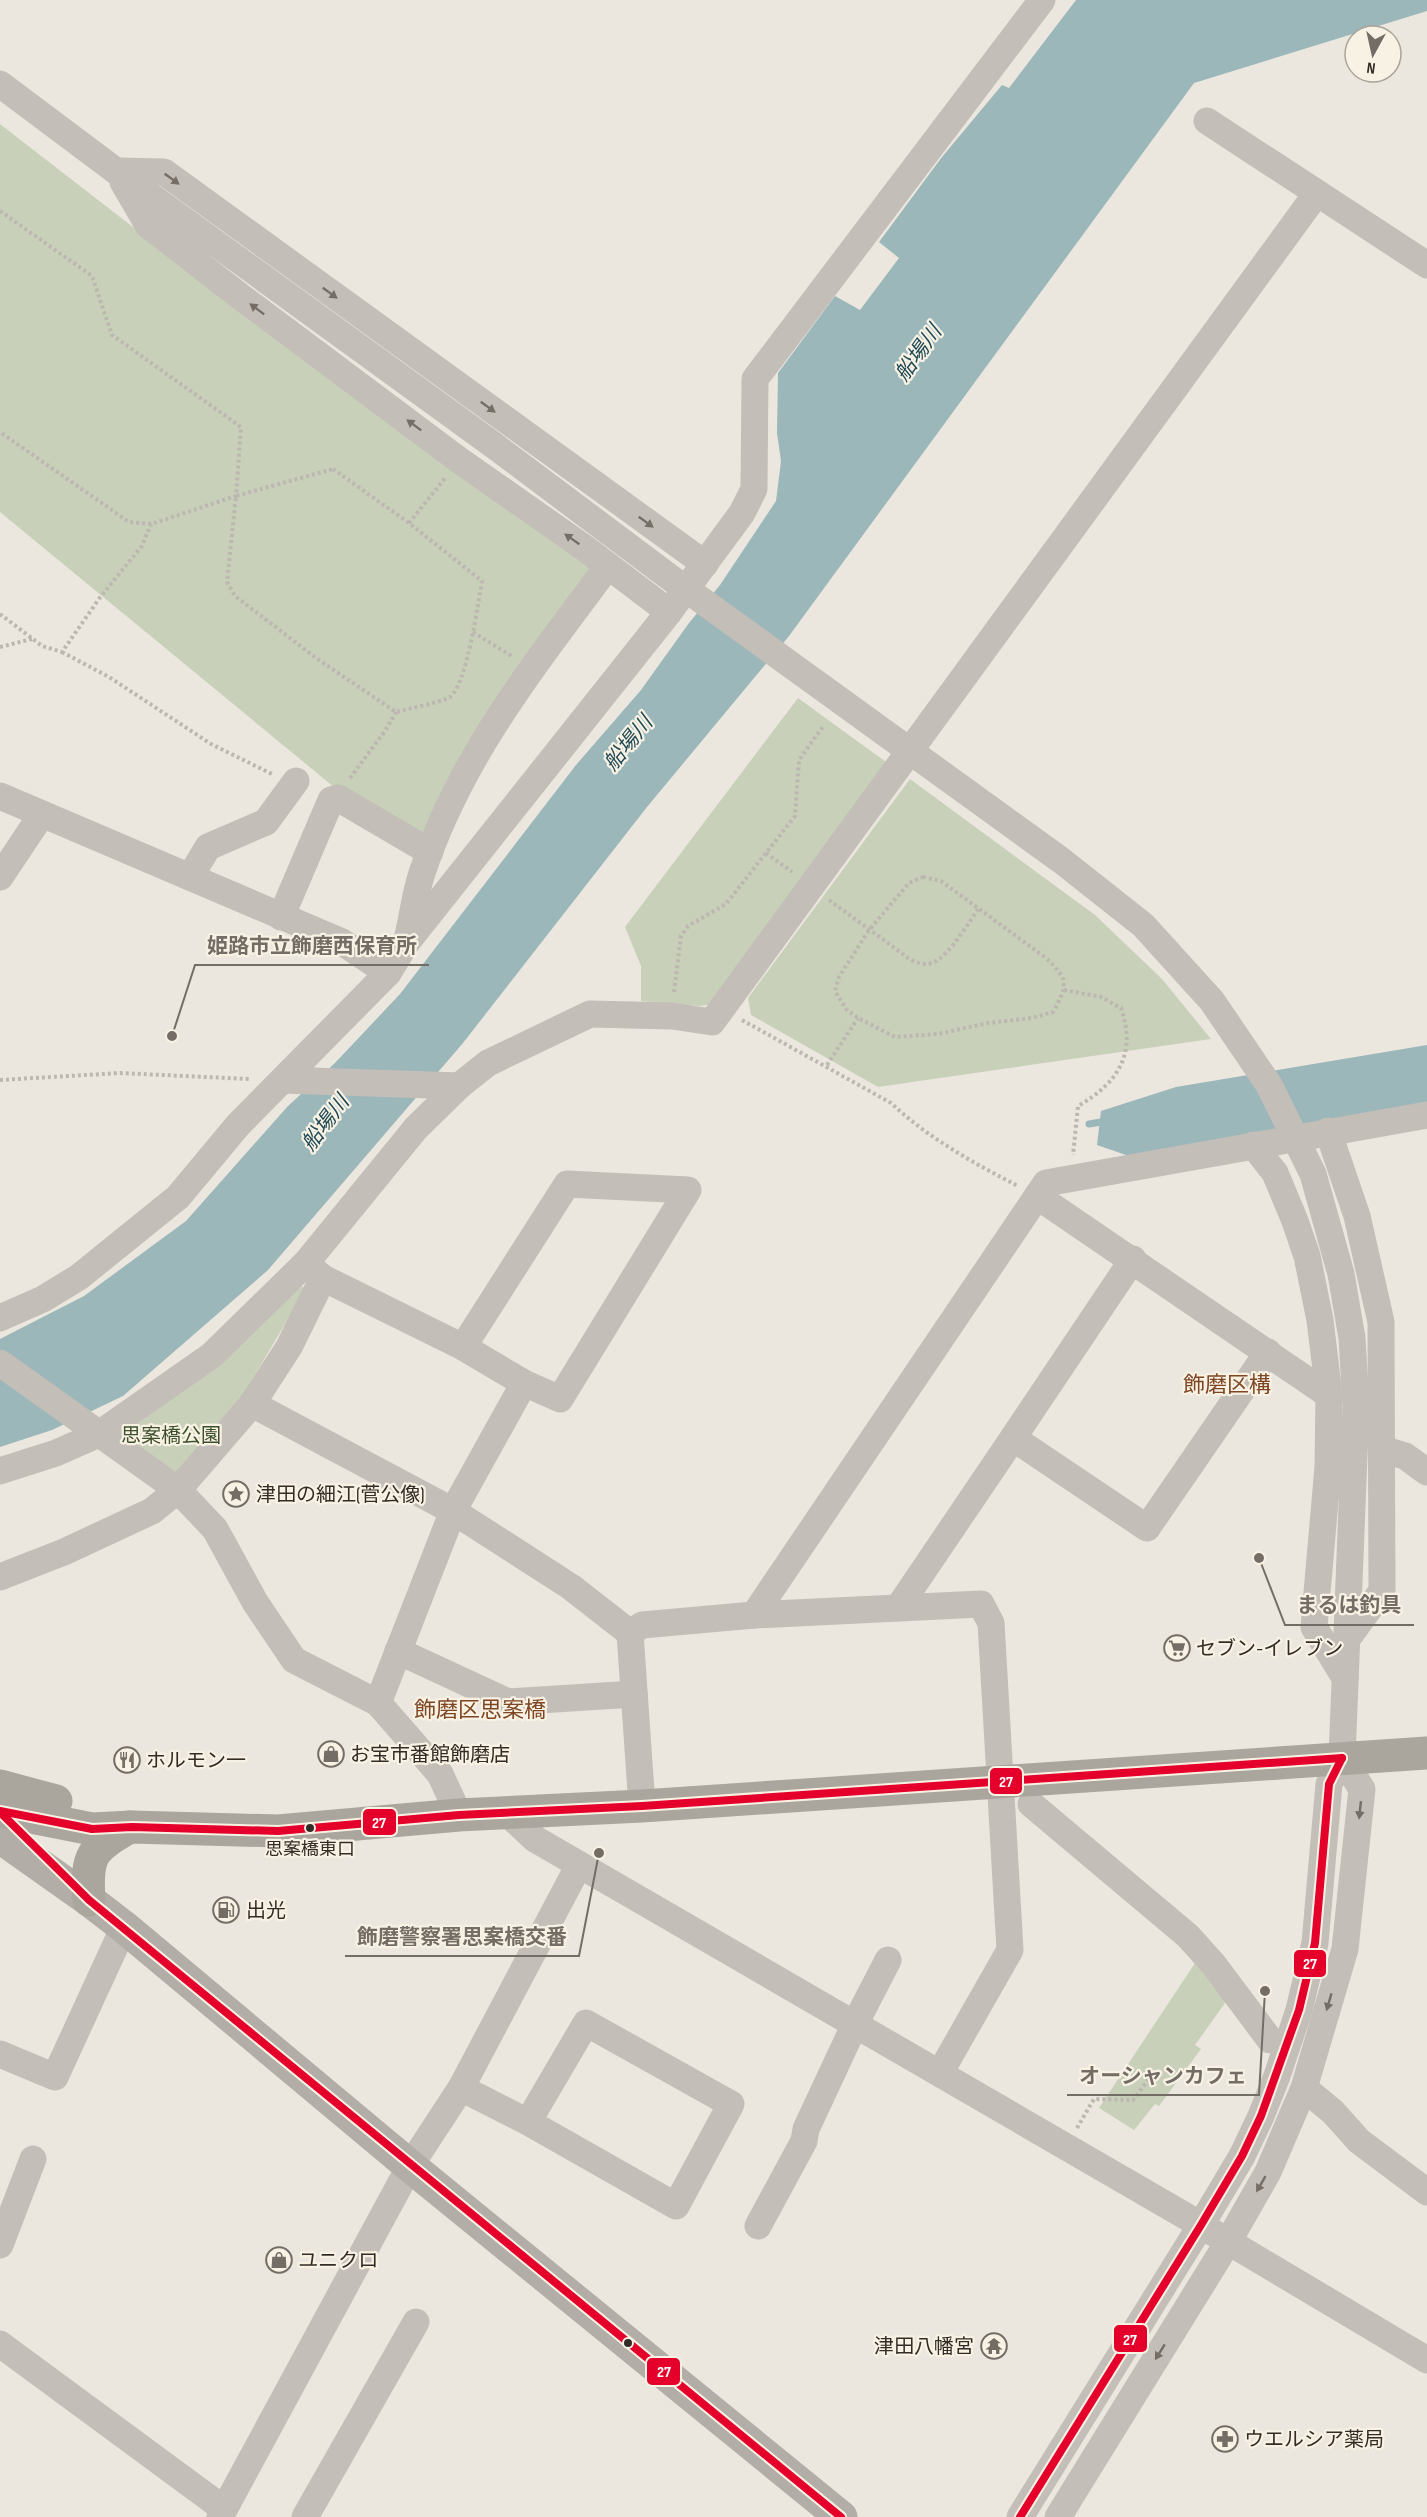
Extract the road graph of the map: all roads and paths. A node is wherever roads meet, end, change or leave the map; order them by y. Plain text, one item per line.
1 (1042, 0) edge
2 (0, 84) edge
3 (1207, 121) dead end
4 (116, 171) junction
5 (1317, 193) junction
6 (0, 211) edge
7 (1427, 265) edge
8 (0, 432) edge
9 (459, 459) junction
10 (236, 496) junction
11 (409, 523) junction
12 (151, 524) junction
13 (705, 564) junction
14 (608, 566) junction
15 (669, 612) junction
16 (0, 614) edge
17 (473, 632) junction
18 (32, 639) junction
19 (0, 647) edge
20 (62, 652) junction
21 (532, 668) junction
22 (396, 712) junction
23 (824, 725) dead end
24 (296, 781) joint
25 (0, 796) edge
26 (338, 798) junction
27 (42, 814) junction
28 (430, 852) junction
29 (766, 853) junction
30 (0, 877) edge
31 (190, 878) junction
32 (811, 887) junction
33 (979, 908) junction
34 (280, 917) junction
35 (870, 930) junction
36 (406, 942) junction
37 (388, 973) junction
38 (1065, 990) junction
39 (720, 1012) junction
40 (672, 1016) junction
41 (858, 1018) junction
42 (827, 1065) junction
43 (0, 1080) edge
44 (283, 1080) junction
45 (459, 1086) junction
46 (1427, 1115) edge
47 (1328, 1131) junction
48 (1253, 1145) junction
49 (1074, 1177) junction
50 (1037, 1196) junction
51 (1133, 1259) junction
52 (314, 1270) junction
53 (0, 1318) edge
54 (463, 1347) junction
55 (1268, 1352) junction
56 (0, 1363) edge
57 (524, 1383) junction
58 (1329, 1395) junction
59 (252, 1404) junction
60 (99, 1434) junction
61 (1012, 1438) junction
62 (1382, 1449) junction
63 (0, 1472) edge
64 (1427, 1472) edge
65 (178, 1490) junction
66 (453, 1511) junction
67 (0, 1577) edge
68 (898, 1608) junction
69 (754, 1615) junction
70 (630, 1633) junction
71 (1347, 1639) junction
72 (399, 1651) junction
73 (1345, 1678) junction
74 (634, 1694) junction
75 (378, 1703) junction
76 (1427, 1753) edge
77 (1342, 1758) junction
78 (1002, 1780) junction
79 (0, 1786) edge
80 (1031, 1804) dead end
81 (642, 1806) junction
82 (0, 1811) edge
83 (507, 1813) junction
84 (459, 1815) junction
85 (132, 1827) junction
86 (0, 1837) edge
87 (579, 1865) junction
88 (89, 1900) junction
89 (124, 1927) junction
90 (888, 1960) dead end
91 (855, 2024) junction
92 (1270, 2040) dead end
93 (0, 2054) edge
94 (1154, 2072) dead end
95 (940, 2073) junction
96 (462, 2088) junction
97 (1304, 2088) junction
98 (528, 2122) junction
99 (1066, 2146) junction
100 (33, 2159) dead end
101 (410, 2166) junction
102 (1423, 2182) edge
103 (1201, 2225) junction
104 (758, 2226) dead end
105 (1228, 2242) junction
106 (0, 2245) edge
107 (416, 2322) dead end
108 (0, 2344) edge
109 (1427, 2360) edge
110 (222, 2513) edge
111 (305, 2517) edge
112 (841, 2517) edge
113 (1020, 2517) edge
114 (1058, 2517) edge

1 - 13 street
2 - 4 street
3 - 5 street
9 -> 4 street
4 -> 13 street
4 - 71 street
5 - 7 street
5 - 32 street
6 - 10 path
8 - 12 path
9 - 11 path
14 -> 9 street
10 - 11 path
10 - 12 path
10 - 22 path
11 - 17 path
12 - 20 path
13 - 15 street
14 - 15 street
14 - 21 street
15 - 36 street
16 - 18 path
17 - 21 path
17 - 22 path
18 - 19 path
18 - 20 path
20 - 24 path
21 - 28 street
22 - 26 path
23 - 29 path
24 - 31 street
25 - 27 street
26 - 28 street
26 - 34 street
27 - 30 street
27 - 31 street
28 - 36 street
29 - 32 path
29 - 40 path
31 - 34 street
32 - 35 path
32 - 39 street
33 - 35 path
33 - 35 path
33 - 38 path
34 - 37 street
35 - 41 path
36 - 37 street
37 - 44 street
38 - 41 path
38 - 49 path
39 - 40 street
39 - 42 path
40 - 45 street
41 - 42 path
42 - 50 path
43 - 44 path
44 - 45 street
44 - 53 street
45 - 52 street
46 - 47 street
47 - 48 street
47 - 62 street
48 - 49 street
48 - 58 street
49 - 50 street
50 - 51 street
50 - 69 street
51 - 55 street
51 - 61 street
52 - 54 street
52 - 59 street
52 - 60 street
54 - 57 street
54 - 57 street
55 - 58 street
55 - 61 street
56 - 60 street
57 - 66 street
58 - 73 street
59 - 65 street
59 - 66 street
60 - 63 street
60 - 65 street
61 - 68 street
62 - 64 street
62 - 71 street
65 - 67 street
65 - 75 street
66 - 70 street
66 - 72 street
68 - 69 street
68 - 78 street
69 - 70 street
70 - 74 street
71 - 73 street
72 - 74 street
72 - 75 street
73 - 77 street
74 - 81 street
75 - 84 street
76 - 77 highway
77 - 78 highway
77 -> 97 street
77 - 103 street
78 - 81 highway
78 - 95 street
79 - 85 highway
80 - 92 street
81 - 83 highway
82 - 85 highway
82 - 88 main road
83 - 84 highway
83 - 87 street
84 - 85 highway
85 - 88 highway
86 - 88 main road
87 - 91 street
87 - 96 street
88 - 89 main road
89 - 93 street
89 - 101 main road
90 - 91 street
91 - 95 street
91 - 104 street
94 - 99 path
95 - 99 street
96 - 98 street
96 - 101 street
97 - 102 street
97 -> 105 street
98 - 98 street
99 - 103 street
100 - 106 street
101 - 110 street
101 - 112 main road
103 - 105 street
103 - 113 street
105 - 109 street
105 -> 114 street
107 - 111 street
108 - 110 street

